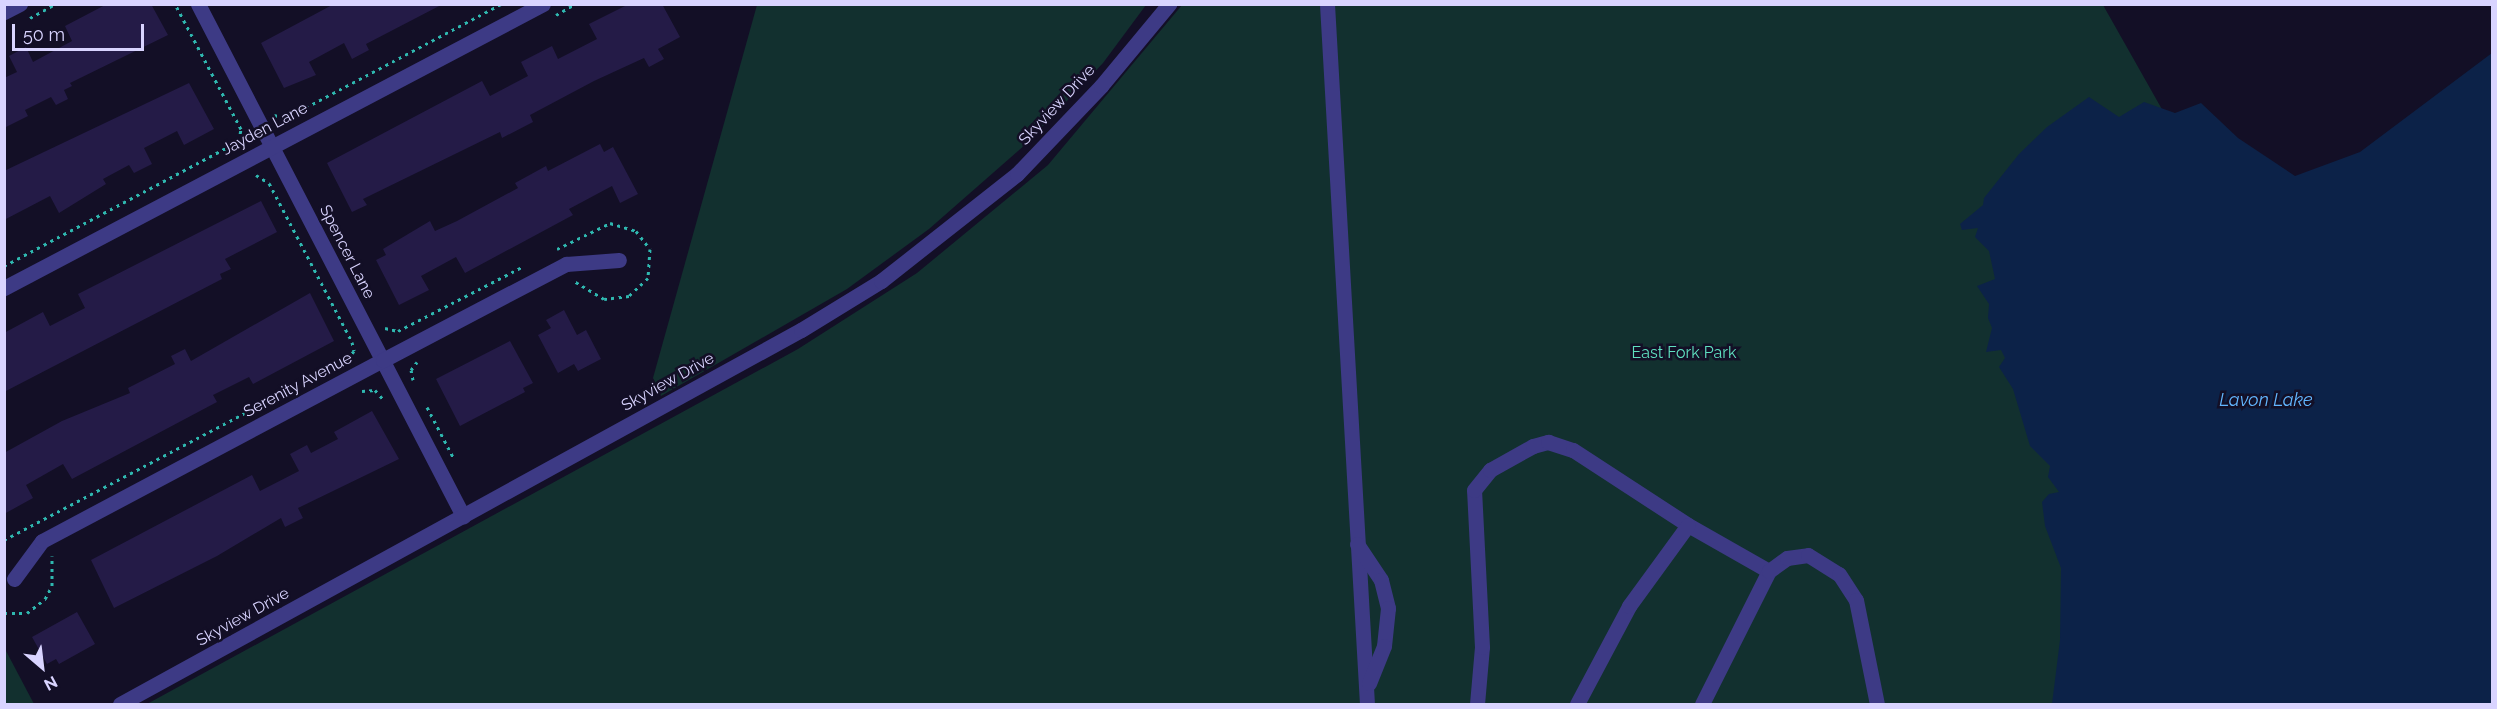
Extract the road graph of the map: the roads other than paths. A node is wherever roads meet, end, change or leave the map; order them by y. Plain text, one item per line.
1 (20, 4) edge
2 (198, 4) edge
3 (543, 4) edge
4 (1168, 4) edge
5 (1327, 4) edge
6 (4, 12) edge
7 (272, 146) junction
8 (618, 261) dead end
9 (4, 288) edge
10 (383, 360) junction
11 (464, 516) junction
12 (1688, 525) junction
13 (1357, 544) junction
14 (1769, 570) junction
15 (14, 579) dead end
16 (1367, 689) junction
17 (120, 705) edge
18 (1367, 705) edge
19 (1477, 705) edge
20 (1577, 705) edge
21 (1702, 705) edge
22 (1877, 705) edge

1 - 6 street
2 - 7 street, Spencer Lane
3 - 7 street, Jayden Lane
4 - 11 street, Skyview Drive
5 - 13 street
7 - 9 street, Jayden Lane
7 - 10 street, Spencer Lane
8 - 10 street, Serenity Avenue
10 - 11 street, Spencer Lane
10 - 15 street, Serenity Avenue
11 - 17 street, Skyview Drive
12 - 14 street
12 - 19 street
12 - 20 street
13 - 16 street
13 - 16 street
14 - 21 street
14 - 22 street
16 - 18 street

